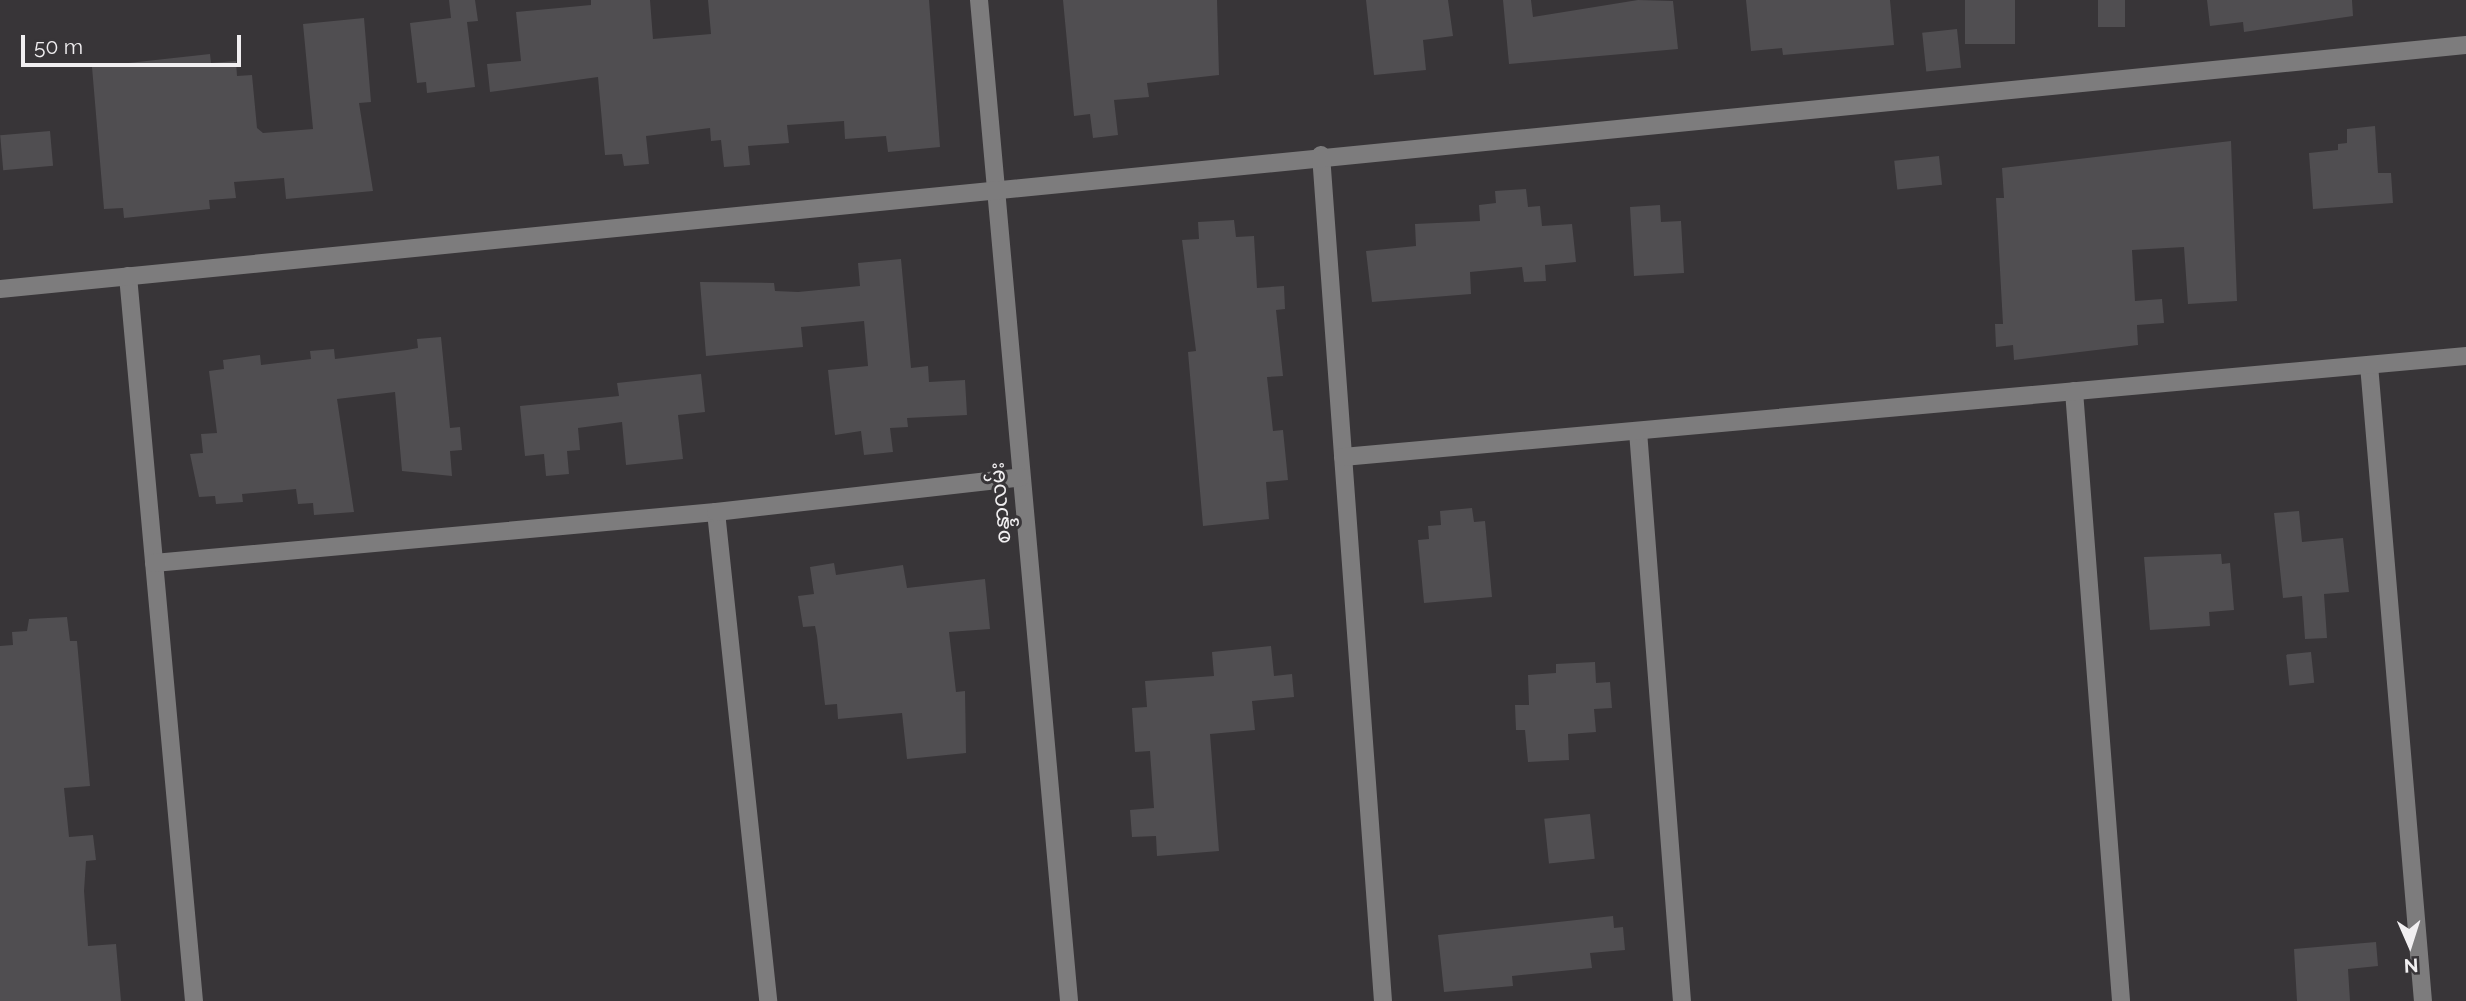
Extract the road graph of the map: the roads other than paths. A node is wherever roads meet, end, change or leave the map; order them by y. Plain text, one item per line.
1 (979, 0) edge
2 (2466, 45) edge
3 (1321, 155) junction
4 (994, 186) junction
5 (128, 276) junction
6 (0, 289) edge
7 (2466, 356) edge
8 (2369, 365) junction
9 (2074, 391) junction
10 (1638, 431) junction
11 (1343, 457) junction
12 (1021, 477) junction
13 (716, 512) junction
14 (154, 563) junction
15 (194, 1001) edge
16 (768, 1001) edge
17 (1069, 1001) edge
18 (1383, 1001) edge
19 (1682, 1001) edge
20 (2121, 1001) edge
21 (2423, 1001) edge

1 - 4 street, စန္ဒာလမ်း
2 - 3 street
3 - 4 street
3 - 11 street
4 - 5 street
4 - 12 street, စန္ဒာလမ်း
5 - 6 street
5 - 14 street
7 - 8 street
8 - 9 street
8 - 21 street
9 - 10 street
9 - 20 street
10 - 11 street
10 - 19 street
11 - 18 street
12 - 13 street
12 - 17 street, စန္ဒာလမ်း
13 - 14 street
13 - 16 street
14 - 15 street

